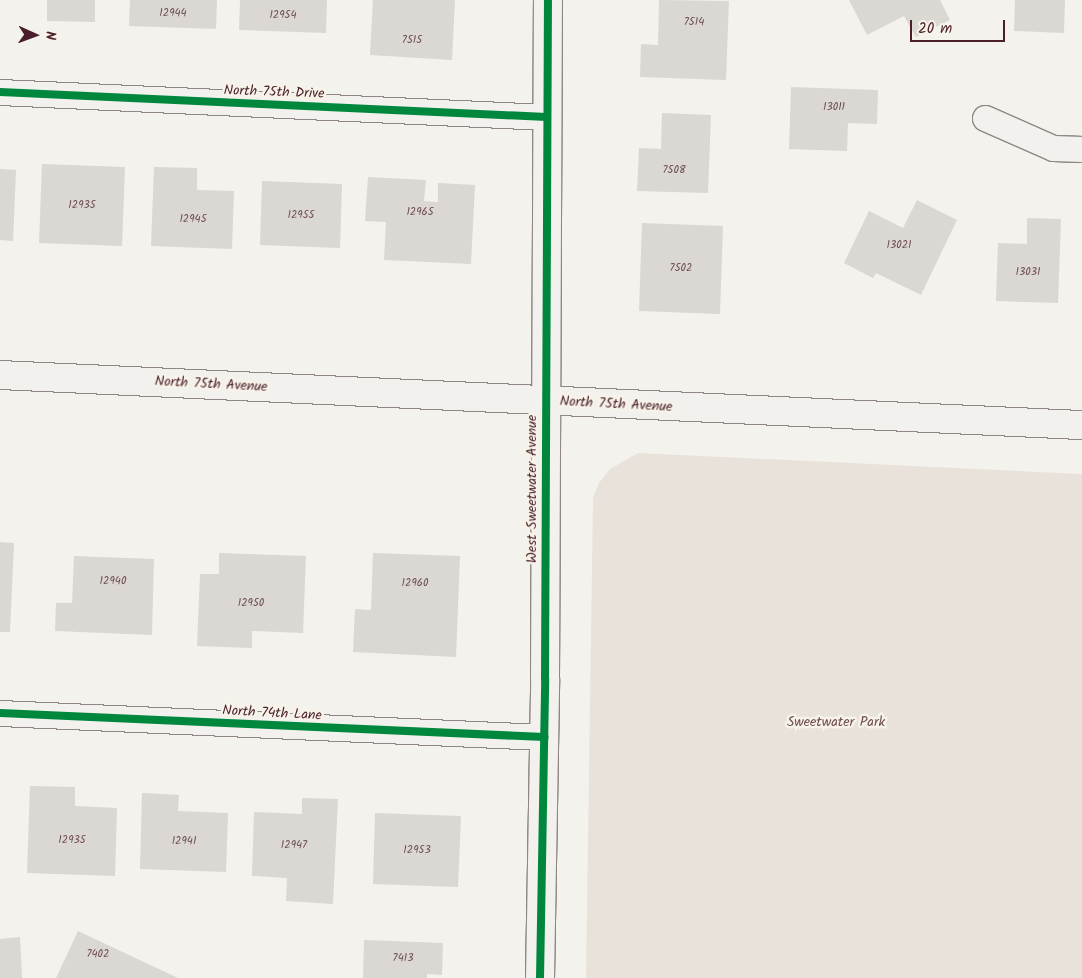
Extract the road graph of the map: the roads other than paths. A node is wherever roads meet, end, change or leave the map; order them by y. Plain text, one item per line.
1 (548, 0) edge
2 (0, 92) edge
3 (546, 117) junction
4 (985, 118) dead end
5 (1082, 149) edge
6 (0, 375) edge
7 (545, 400) junction
8 (1082, 425) edge
9 (0, 714) edge
10 (544, 737) junction
11 (540, 978) edge

1 - 3 main road, West Sweetwater Avenue
2 - 3 street, North 75th Drive
3 - 7 main road, West Sweetwater Avenue
4 - 5 street
6 - 7 main road, North 75th Avenue
7 - 8 main road, North 75th Avenue
7 - 10 main road, West Sweetwater Avenue
9 - 10 street, North 74th Lane
10 - 11 main road, West Sweetwater Avenue

